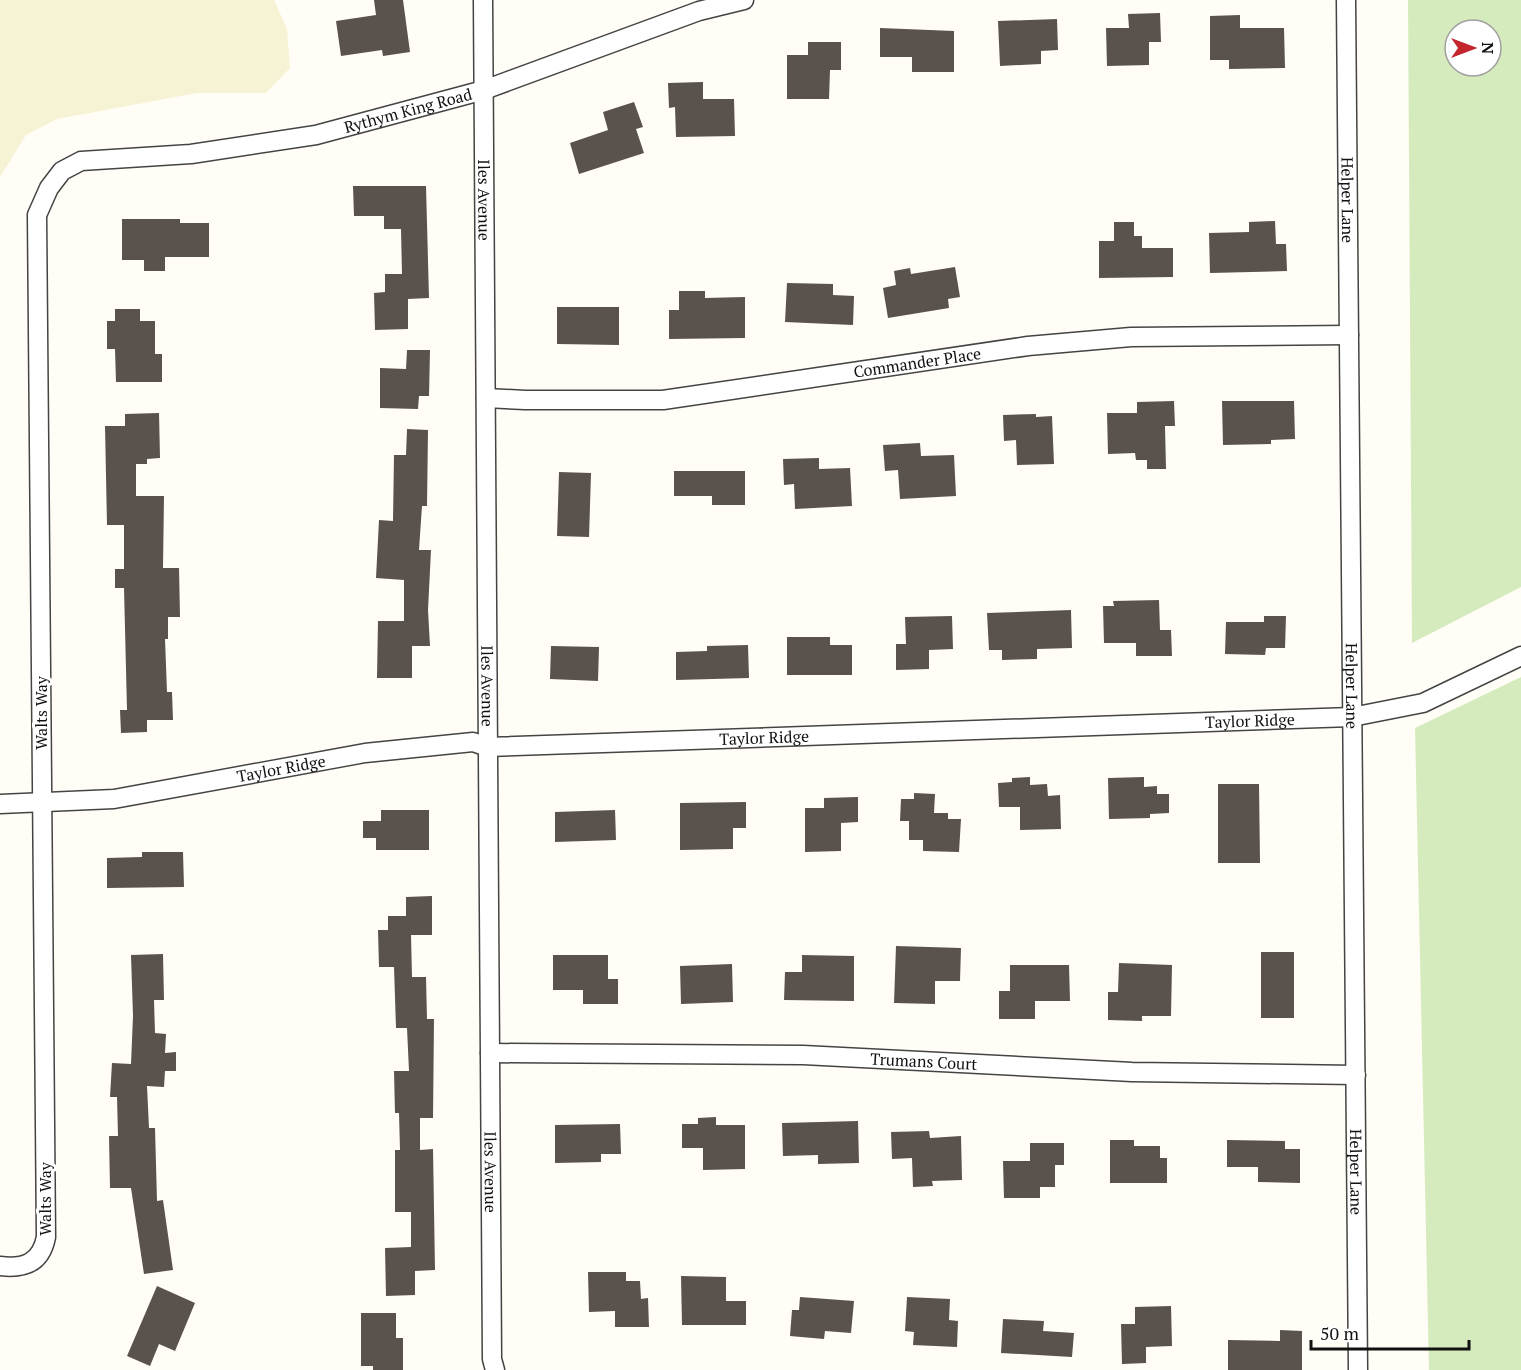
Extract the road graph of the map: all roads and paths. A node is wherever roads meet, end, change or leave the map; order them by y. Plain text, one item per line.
1 (483, 0) edge
2 (744, 0) edge
3 (1346, 0) edge
4 (484, 90) junction
5 (62, 171) joint
6 (1349, 335) junction
7 (486, 398) junction
8 (1521, 656) edge
9 (1352, 717) junction
10 (488, 747) junction
11 (42, 802) junction
12 (0, 804) edge
13 (490, 1053) junction
14 (1356, 1075) junction
15 (0, 1266) edge
16 (495, 1370) edge
17 (1358, 1370) edge

1 - 4 street, Iles Avenue
2 - 4 street, Rythym King Road
3 - 6 street, Helper Lane
4 - 5 street, Rythym King Road
4 - 7 street, Iles Avenue
5 - 11 street, Walts Way
6 - 7 street, Commander Place
6 - 9 street, Helper Lane
7 - 10 street, Iles Avenue
8 - 9 street, Taylor Ridge
9 - 10 street, Taylor Ridge
9 - 14 street, Helper Lane
10 - 11 street, Taylor Ridge
10 - 13 street, Iles Avenue
11 - 12 street, Taylor Ridge
11 - 15 street, Walts Way
13 - 14 street, Trumans Court
13 - 16 street, Iles Avenue
14 - 17 street, Helper Lane

